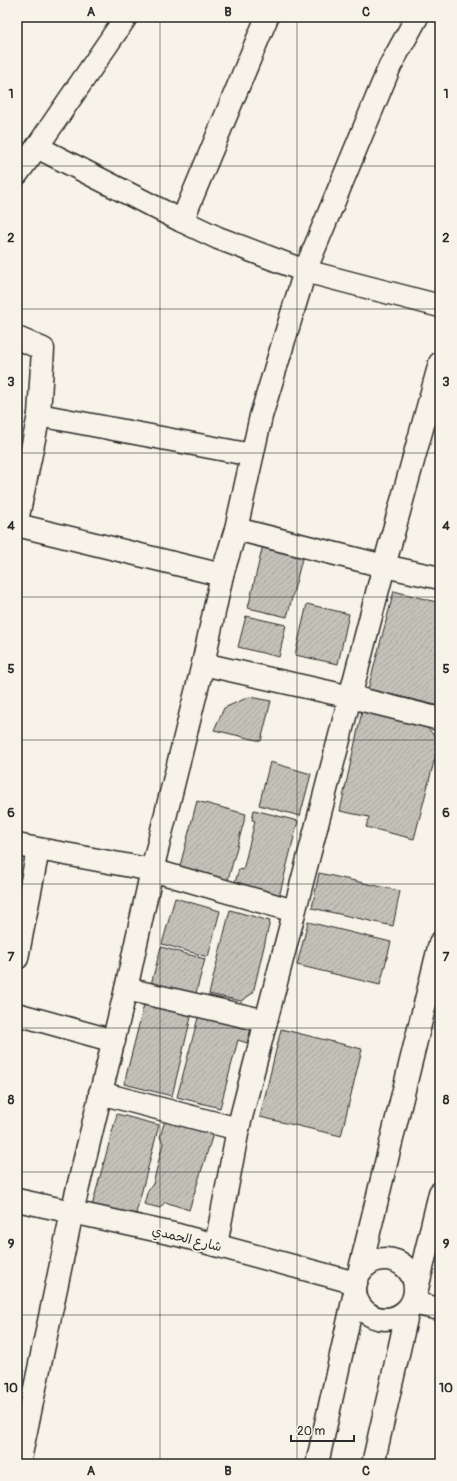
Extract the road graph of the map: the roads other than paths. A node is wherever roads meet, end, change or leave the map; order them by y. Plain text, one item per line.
1 (126, 17) edge
2 (267, 17) edge
3 (417, 17) edge
4 (37, 147) junction
5 (17, 174) edge
6 (182, 221) junction
7 (305, 271) junction
8 (440, 306) edge
9 (17, 338) edge
10 (440, 362) edge
11 (39, 415) junction
12 (252, 455) junction
13 (17, 521) edge
14 (17, 524) edge
15 (236, 529) junction
16 (384, 566) junction
17 (222, 575) junction
18 (440, 578) edge
19 (203, 664) junction
20 (351, 697) junction
21 (440, 719) edge
22 (17, 845) edge
23 (38, 850) junction
24 (152, 870) junction
25 (294, 911) junction
26 (440, 943) edge
27 (17, 958) edge
28 (126, 989) junction
29 (17, 1014) edge
30 (266, 1021) junction
31 (114, 1041) junction
32 (100, 1094) junction
33 (238, 1129) junction
34 (440, 1193) edge
35 (17, 1200) edge
36 (72, 1212) junction
37 (436, 1227) edge
38 (216, 1245) junction
39 (357, 1282) junction
40 (412, 1302) junction
41 (440, 1309) edge
42 (19, 1464) edge
43 (317, 1464) edge
44 (373, 1464) edge

1 - 4 main road
2 - 6 main road
3 - 7 main road
4 - 5 main road
4 - 6 main road
6 - 7 main road
7 - 8 main road
7 - 12 main road
9 - 11 main road
10 - 16 main road
11 - 12 main road
11 - 13 main road
12 - 15 main road
14 - 17 main road
15 - 16 main road
15 - 17 main road
16 - 18 main road
16 - 20 main road
17 - 19 main road
19 - 20 main road
19 - 24 main road
20 - 21 main road
20 - 25 main road
22 - 23 main road
23 - 24 main road
23 - 27 main road
24 - 25 main road
24 - 28 main road
25 - 30 main road
26 - 39 main road
28 - 30 main road
28 - 31 main road
29 - 31 main road
30 - 33 main road
31 - 32 main road
32 - 33 main road
32 - 36 main road
33 - 38 main road
34 - 37 main road
35 - 36 main road, شارع الحمدي
36 - 38 main road, شارع الحمدي
36 - 42 main road
37 - 40 main road
38 - 39 main road, شارع الحمدي
39 - 40 main road
39 - 40 main road
39 - 43 main road
40 - 41 main road
40 - 44 main road

